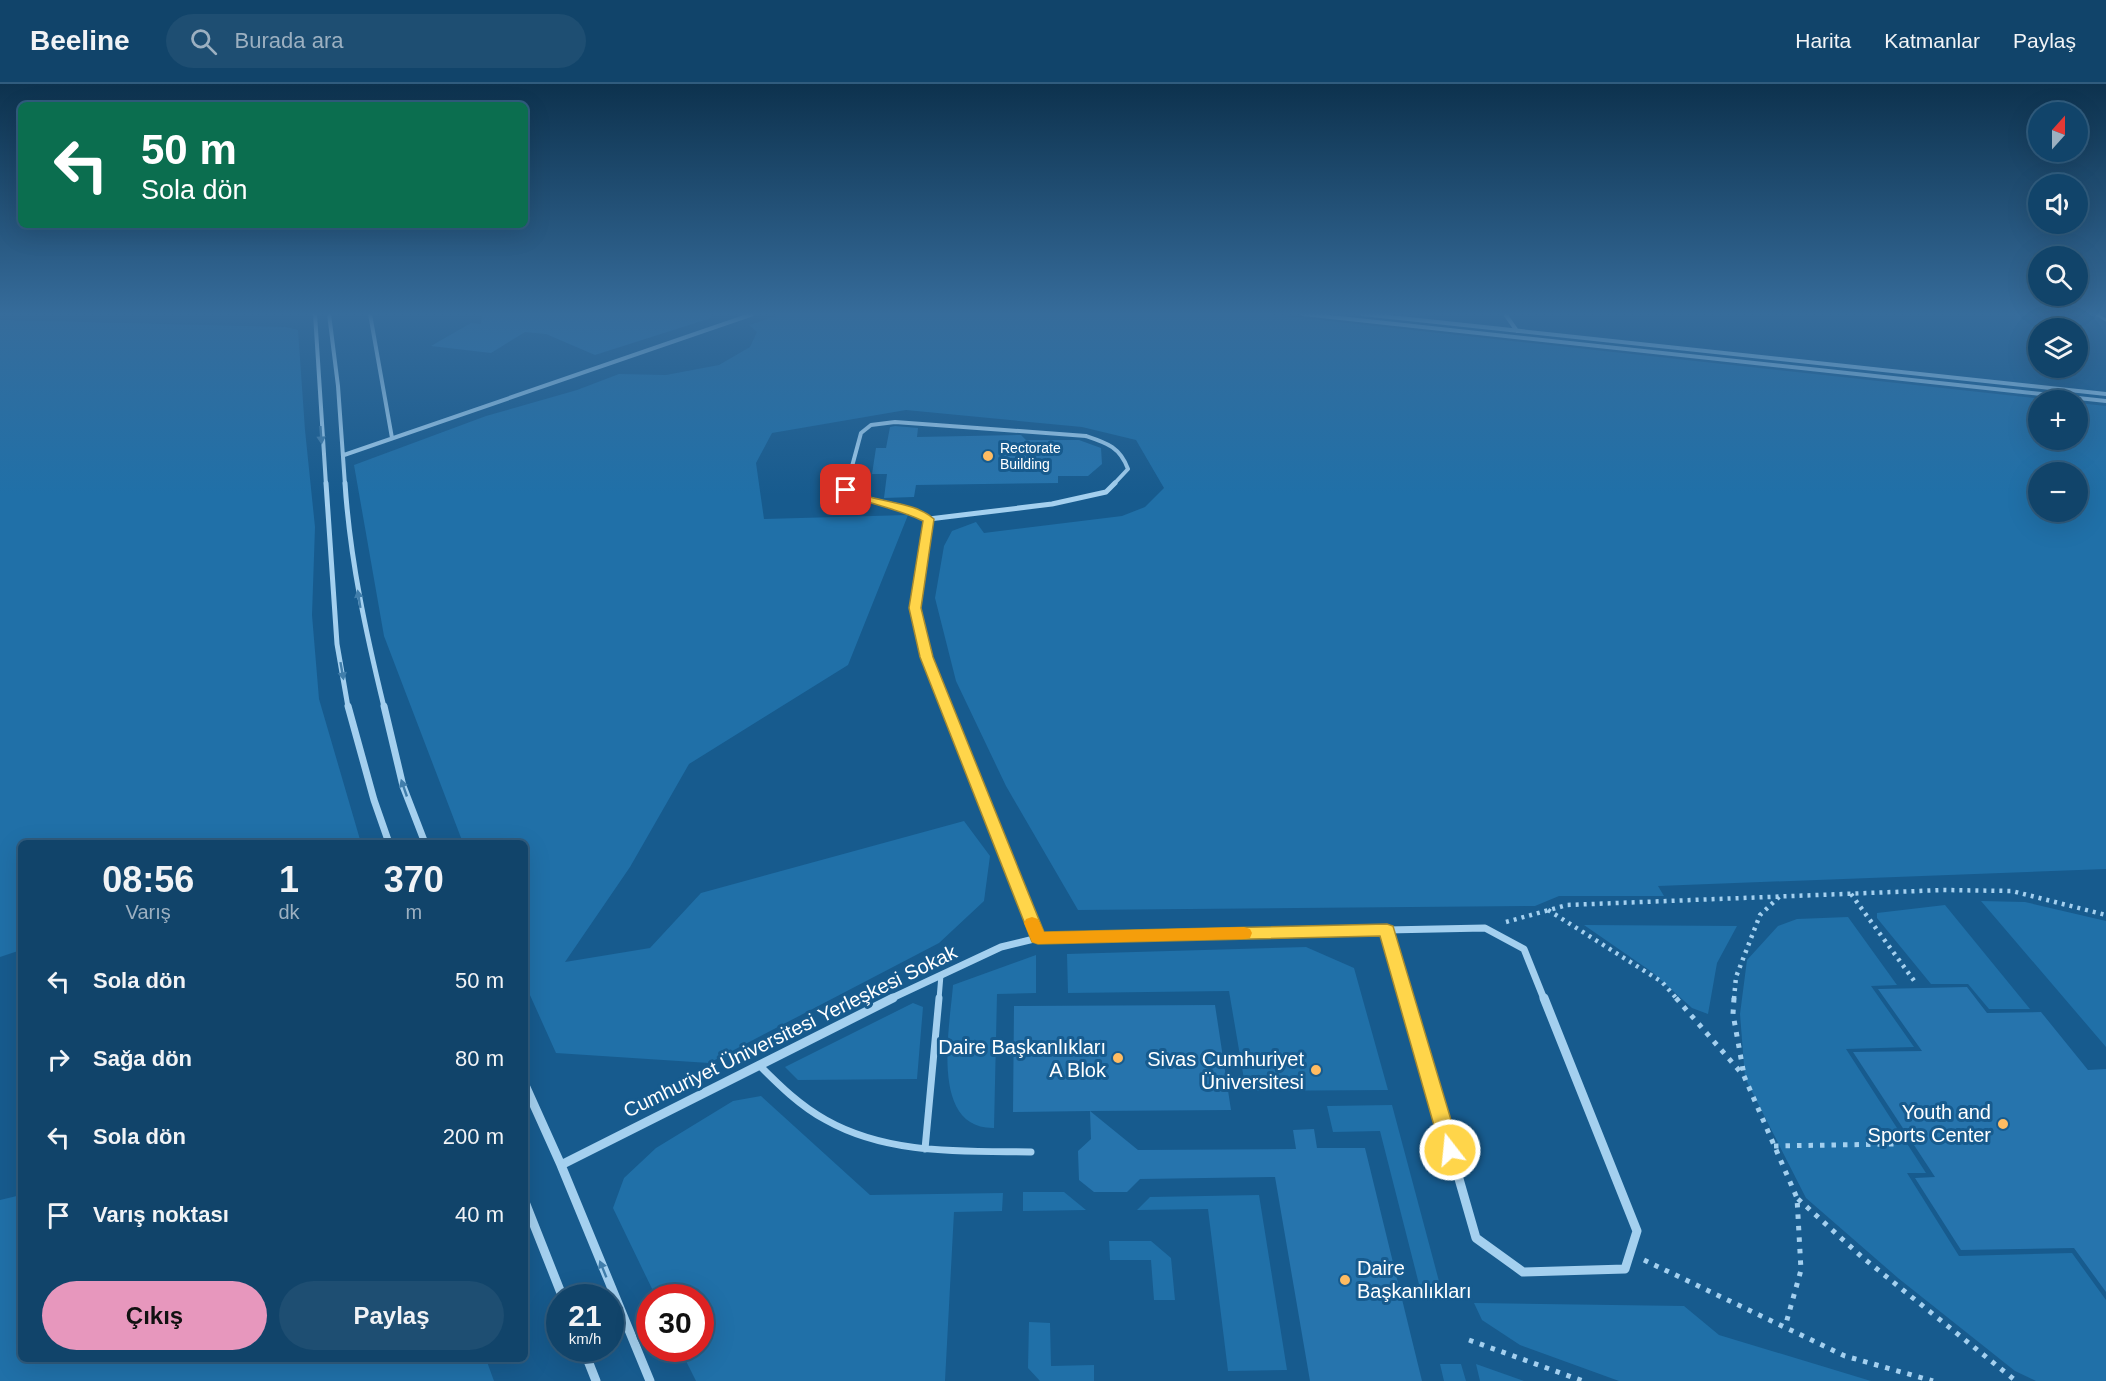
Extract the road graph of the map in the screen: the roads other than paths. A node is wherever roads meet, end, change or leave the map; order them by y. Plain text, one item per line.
1 (319, 375) edge
2 (335, 375) edge
3 (381, 375) edge
4 (577, 375) edge
5 (1862, 375) edge
6 (1924, 375) edge
7 (2106, 394) edge
8 (2106, 401) edge
9 (392, 438) junction
10 (344, 455) junction
11 (929, 519) junction
12 (388, 840) edge
13 (423, 840) edge
14 (1387, 930) junction
15 (1038, 938) junction
16 (941, 974) junction
17 (758, 1064) junction
18 (528, 1092) edge
19 (925, 1149) junction
20 (1031, 1152) dead end
21 (561, 1165) junction
22 (528, 1210) edge
23 (557, 1284) edge
24 (589, 1362) edge
25 (596, 1381) edge
26 (650, 1381) edge

1 -> 12 street
2 - 10 street
3 - 9 street
4 - 9 street
5 - 8 street
6 - 7 street
9 - 10 street
13 -> 10 street
11 - 11 street
11 - 15 street
14 - 14 street, Cumhuriyet Üniversitesi Yerleşkesi Sokak
14 - 15 street, Cumhuriyet Üniversitesi Yerleşkesi Sokak
15 - 16 street, Cumhuriyet Üniversitesi Yerleşkesi Sokak
16 - 17 street, Cumhuriyet Üniversitesi Yerleşkesi Sokak
16 - 19 lane
17 - 19 lane
17 - 21 street, Cumhuriyet Üniversitesi Yerleşkesi Sokak
18 - 21 street
19 - 20 lane
26 -> 21 street
22 - 23 street
24 - 25 street

